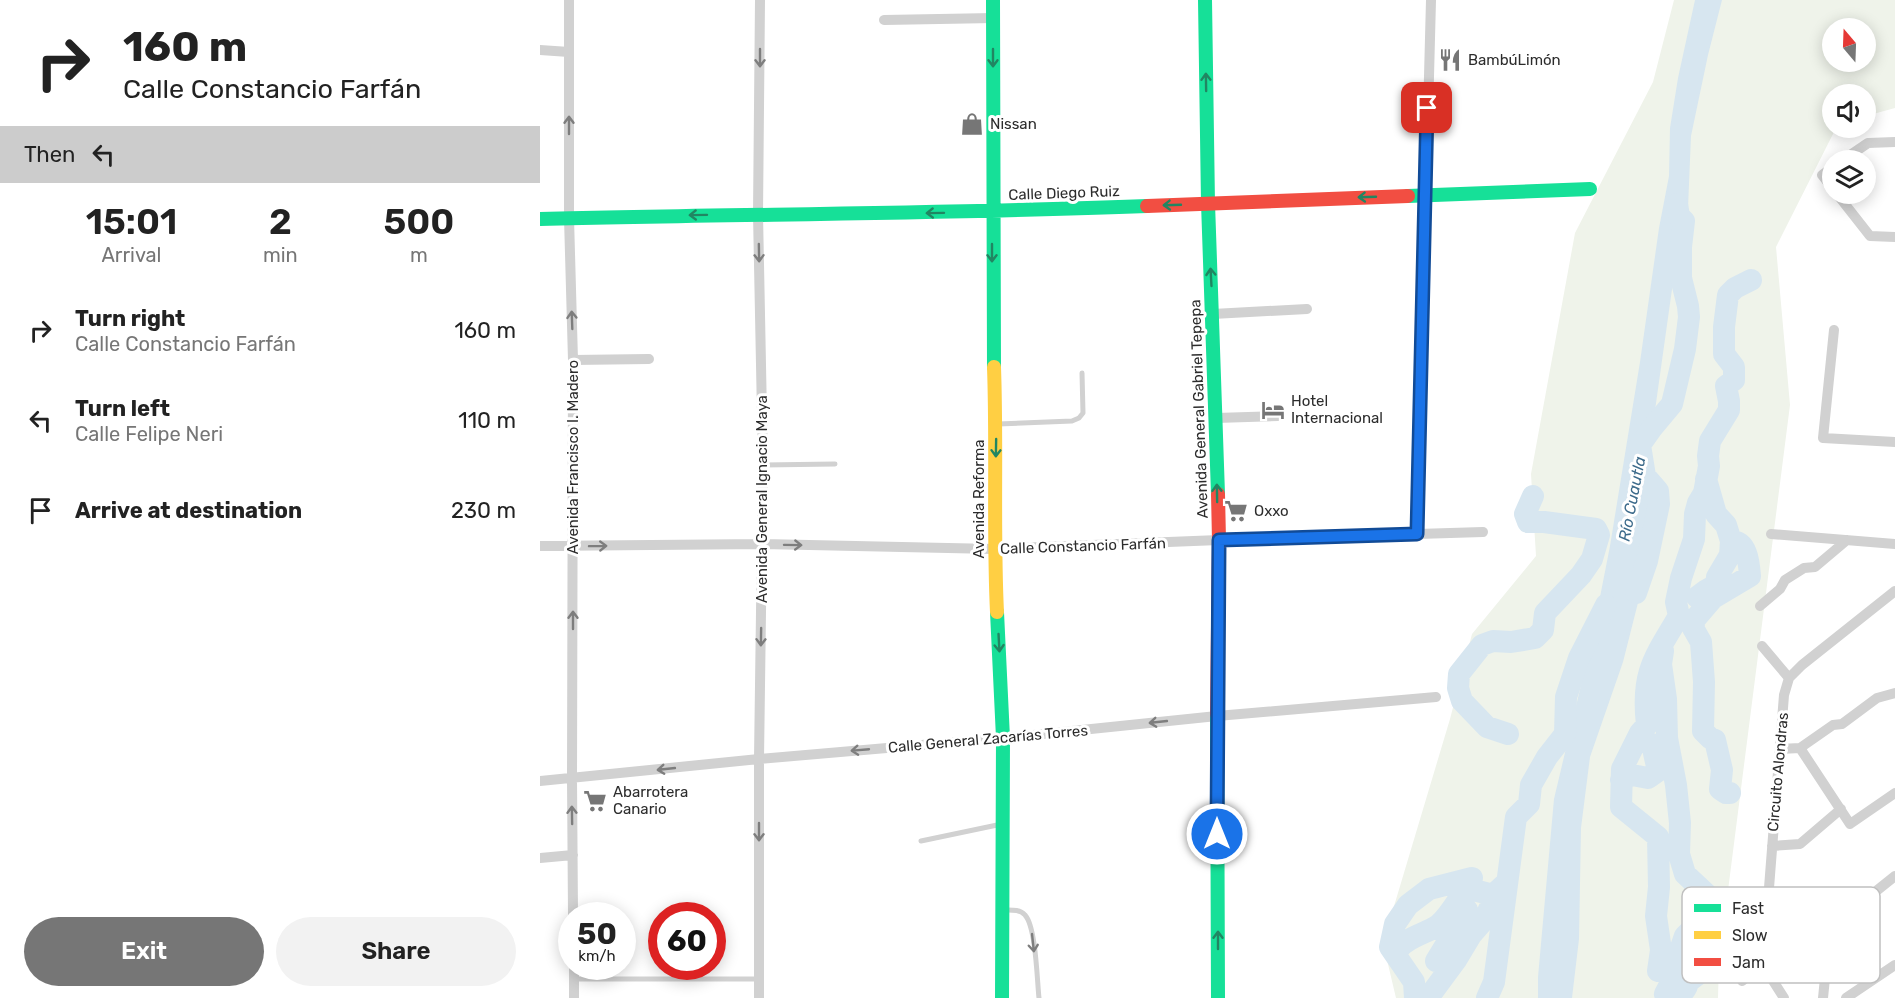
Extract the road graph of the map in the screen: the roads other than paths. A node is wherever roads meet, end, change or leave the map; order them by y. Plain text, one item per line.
1 (569, 0) edge
2 (760, 0) edge
3 (993, 0) edge
4 (1205, 0) edge
5 (1431, 0) edge
6 (994, 18) junction
7 (884, 20) dead end
8 (540, 50) edge
9 (569, 52) junction
10 (1895, 142) edge
11 (1858, 150) edge
12 (1590, 189) dead end
13 (1425, 194) junction
14 (1208, 203) junction
15 (1845, 204) edge
16 (992, 212) junction
17 (758, 214) junction
18 (569, 218) junction
19 (540, 219) edge
20 (1893, 236) edge
21 (1307, 309) dead end
22 (1213, 314) junction
23 (1834, 330) dead end
24 (650, 359) dead end
25 (573, 360) junction
26 (1082, 373) dead end
27 (1278, 416) dead end
28 (1215, 418) junction
29 (996, 424) junction
30 (1895, 442) edge
31 (835, 464) dead end
32 (763, 465) junction
33 (1483, 532) dead end
34 (1417, 534) junction
35 (1771, 534) dead end
36 (1219, 540) junction
37 (1847, 540) junction
38 (763, 544) junction
39 (1895, 544) edge
40 (540, 546) edge
41 (573, 546) junction
42 (994, 549) junction
43 (1895, 591) edge
44 (1760, 606) dead end
45 (1762, 646) dead end
46 (1789, 678) junction
47 (1895, 693) edge
48 (1436, 698) dead end
49 (1216, 716) junction
50 (1003, 738) junction
51 (1800, 748) junction
52 (1780, 749) junction
53 (759, 759) junction
54 (572, 779) junction
55 (540, 781) edge
56 (1895, 793) edge
57 (1841, 809) junction
58 (1003, 824) junction
59 (921, 841) dead end
60 (1772, 846) junction
61 (573, 855) junction
62 (540, 858) edge
63 (1895, 876) edge
64 (1769, 887) edge
65 (1880, 888) edge
66 (573, 902) edge
67 (1002, 910) junction
68 (1895, 965) edge
69 (1880, 975) edge
70 (636, 979) edge
71 (759, 979) junction
72 (574, 980) edge
73 (1774, 983) edge
74 (1824, 983) edge
75 (1868, 983) edge
76 (574, 998) edge
77 (759, 998) edge
78 (1002, 998) edge
79 (1039, 998) edge
80 (1218, 998) edge
81 (1784, 998) edge
82 (1823, 998) edge
83 (1846, 998) edge

1 - 9 street, Avenida Francisco I. Madero
2 -> 17 street, Avenida General Ignacio Maya
3 - 6 main road, Avenida Reforma
14 -> 4 main road, Avenida General Gabriel Tepepa
5 - 13 street
6 - 7 street
6 -> 16 main road, Avenida Reforma
8 - 9 street
18 -> 9 street, Avenida Francisco I. Madero
10 - 11 street
12 - 13 main road, Calle Diego Ruiz
13 -> 14 main road, Calle Diego Ruiz
13 - 34 street
14 -> 16 main road, Calle Diego Ruiz
22 -> 14 main road, Avenida General Gabriel Tepepa
15 - 20 street
16 -> 17 main road, Calle Diego Ruiz
16 -> 29 main road, Avenida Reforma
17 -> 18 main road, Calle Diego Ruiz
17 -> 32 street, Avenida General Ignacio Maya
18 - 19 main road, Calle Diego Ruiz
25 -> 18 street, Avenida Francisco I. Madero
21 - 22 street
22 - 28 main road, Avenida General Gabriel Tepepa
23 - 30 street
24 - 25 street
25 - 41 street, Avenida Francisco I. Madero
26 - 29 lane
27 - 28 street
36 -> 28 main road, Avenida General Gabriel Tepepa
29 -> 42 main road, Avenida Reforma
31 - 32 lane
32 - 38 street, Avenida General Ignacio Maya
33 - 34 street, Calle Constancio Farfán
34 - 36 street, Calle Constancio Farfán
35 - 37 street
36 - 42 street, Calle Constancio Farfán
36 - 49 main road, Avenida General Gabriel Tepepa
37 - 39 street
37 - 44 street
41 -> 38 street, Calle Constancio Farfán
38 -> 42 street, Calle Constancio Farfán
38 -> 53 street, Avenida General Ignacio Maya
40 - 41 street, Calle Constancio Farfán
54 -> 41 street, Avenida Francisco I. Madero
42 -> 50 main road, Avenida Reforma
43 - 46 street
45 - 46 street
46 - 52 street, Circuito Alondras
47 - 51 street
48 - 49 street, Calle General Zacarías Torres
49 -> 50 street, Calle General Zacarías Torres
80 -> 49 main road, Avenida General Gabriel Tepepa
50 -> 53 street, Calle General Zacarías Torres
50 - 58 main road, Avenida Reforma
51 - 52 street
51 - 57 street
52 - 60 street, Circuito Alondras
53 -> 54 street, Calle General Zacarías Torres
53 -> 71 street, Avenida General Ignacio Maya
54 - 55 street, Calle General Zacarías Torres
61 -> 54 street, Avenida Francisco I. Madero
56 - 57 street
57 - 60 street
58 - 59 lane
58 - 67 main road, Avenida Reforma
60 - 64 street, Circuito Alondras
61 - 62 street
61 - 66 street, Avenida Francisco I. Madero
63 - 65 street
67 - 78 main road, Avenida Reforma
67 -> 79 lane
68 - 69 street
70 - 71 lane
71 - 77 street, Avenida General Ignacio Maya
72 - 76 street
73 - 81 street
74 - 82 street
75 - 83 street

